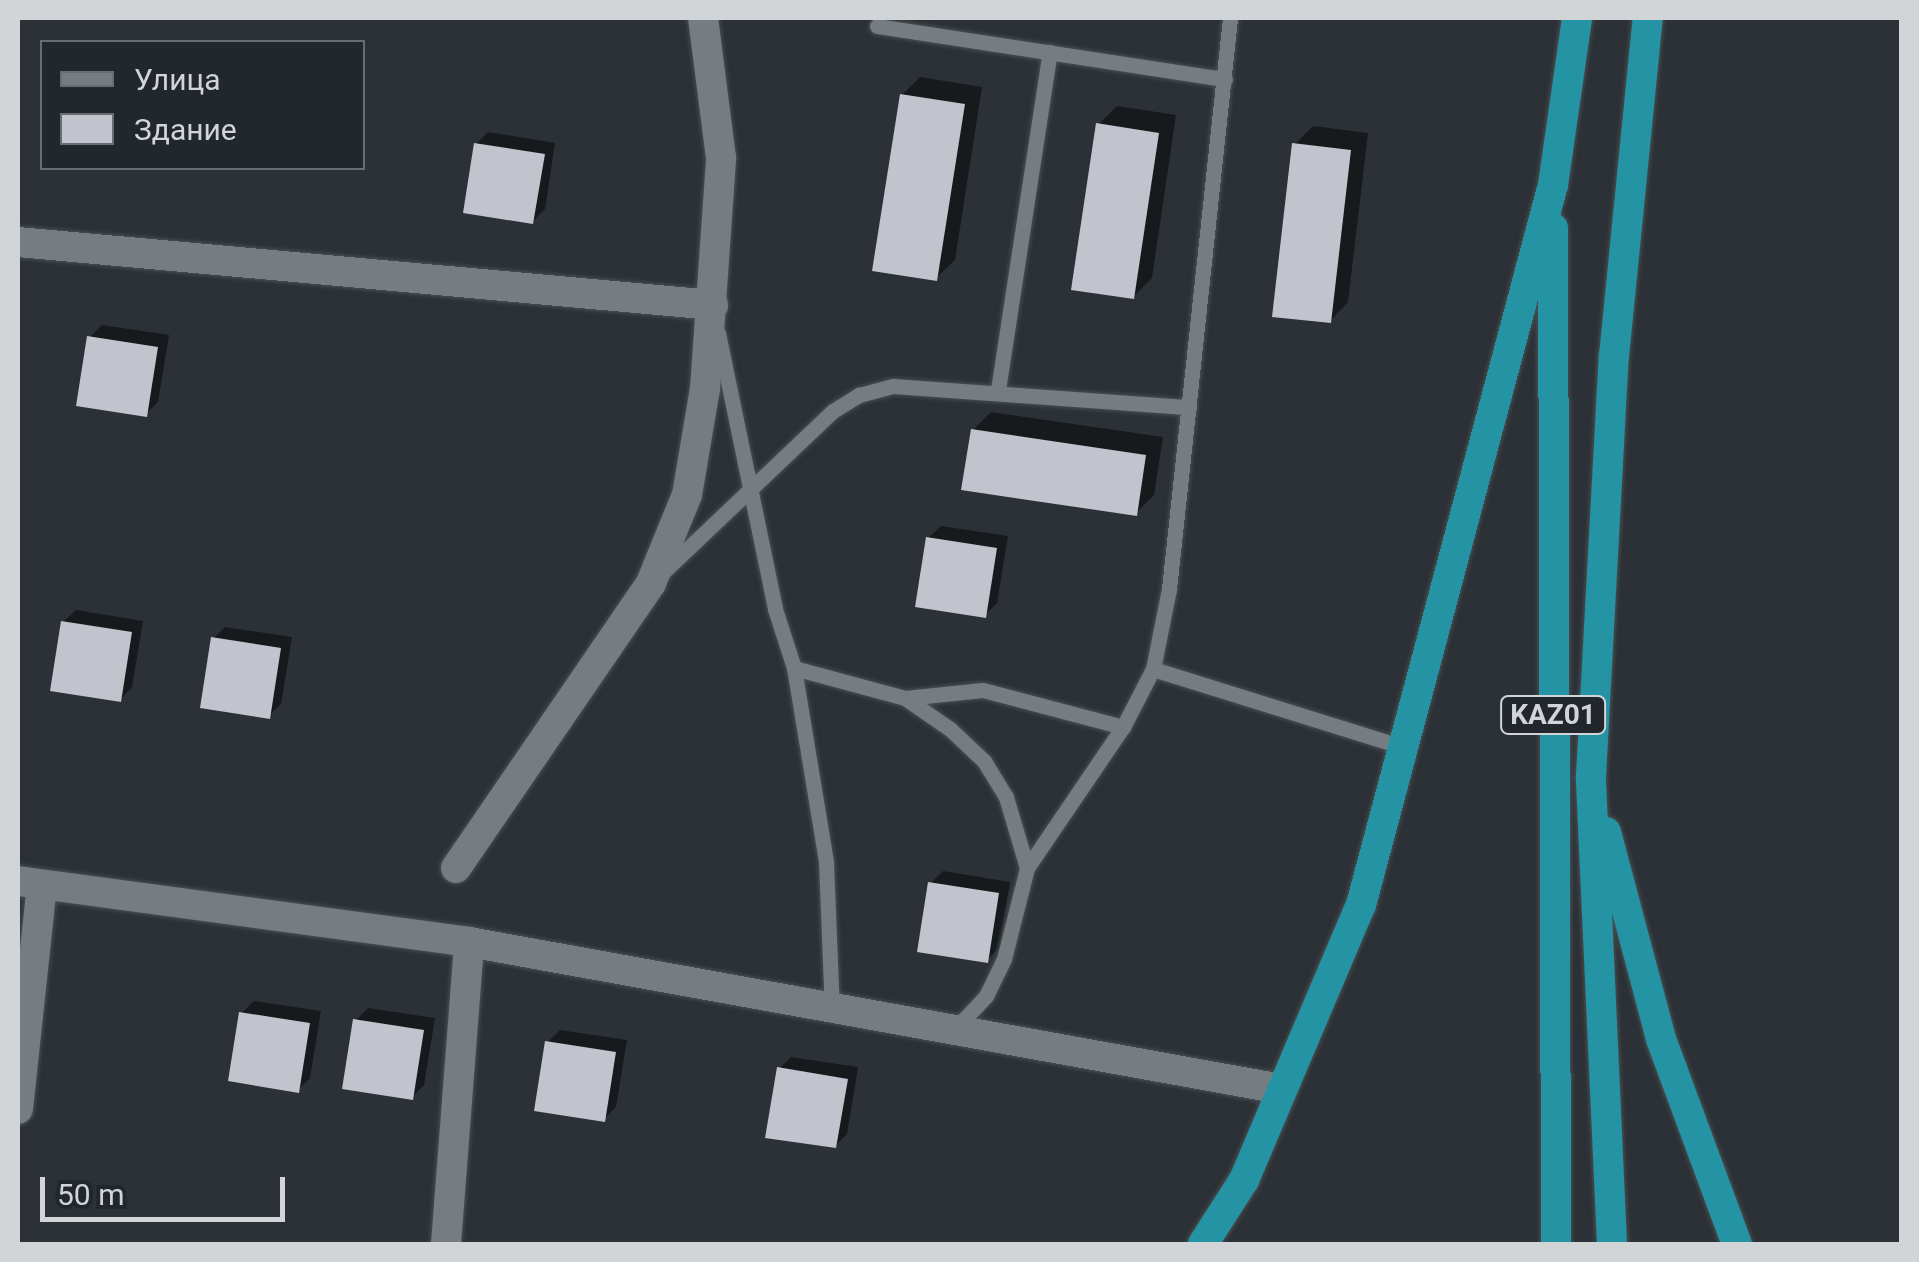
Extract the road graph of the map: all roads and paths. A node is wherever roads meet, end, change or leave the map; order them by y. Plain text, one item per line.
1 (703, 18) edge
2 (1230, 18) edge
3 (1577, 18) edge
4 (1648, 18) edge
5 (877, 26) dead end
6 (1050, 52) junction
7 (1225, 79) junction
8 (1553, 185) junction
9 (18, 242) edge
10 (712, 305) junction
11 (998, 390) junction
12 (1189, 407) junction
13 (754, 490) junction
14 (651, 583) junction
15 (794, 668) junction
16 (1153, 669) junction
17 (905, 698) junction
18 (1123, 727) junction
19 (1406, 748) junction
20 (1591, 776) junction
21 (456, 868) dead end
22 (1027, 868) junction
23 (30, 883) edge
24 (470, 942) junction
25 (832, 1010) junction
26 (951, 1033) junction
27 (1281, 1089) junction
28 (18, 1109) edge
29 (446, 1244) edge
30 (1203, 1244) edge
31 (1556, 1244) edge
32 (1612, 1244) edge
33 (1738, 1244) edge

1 - 10 street
2 - 7 lane
3 - 8 highway, KАZ01
4 - 20 highway, KАZ01
5 - 6 lane
6 - 7 lane
6 - 11 lane
7 - 12 lane
8 - 19 highway
8 - 31 highway, KАZ01
9 - 10 street
10 - 13 lane
10 - 14 street
11 - 12 lane
11 - 13 lane
12 - 16 lane
13 - 14 lane
13 - 15 lane
14 - 21 street
15 - 17 lane
15 - 25 lane
16 - 18 lane
16 - 19 lane
17 - 18 lane
17 - 22 lane
18 - 22 lane
19 - 27 highway
20 - 32 highway, KАZ01
20 - 33 highway
22 - 26 lane
23 - 24 street
23 - 28 street
24 - 25 street
24 - 29 street
25 - 26 street
26 - 27 street
27 - 30 highway

